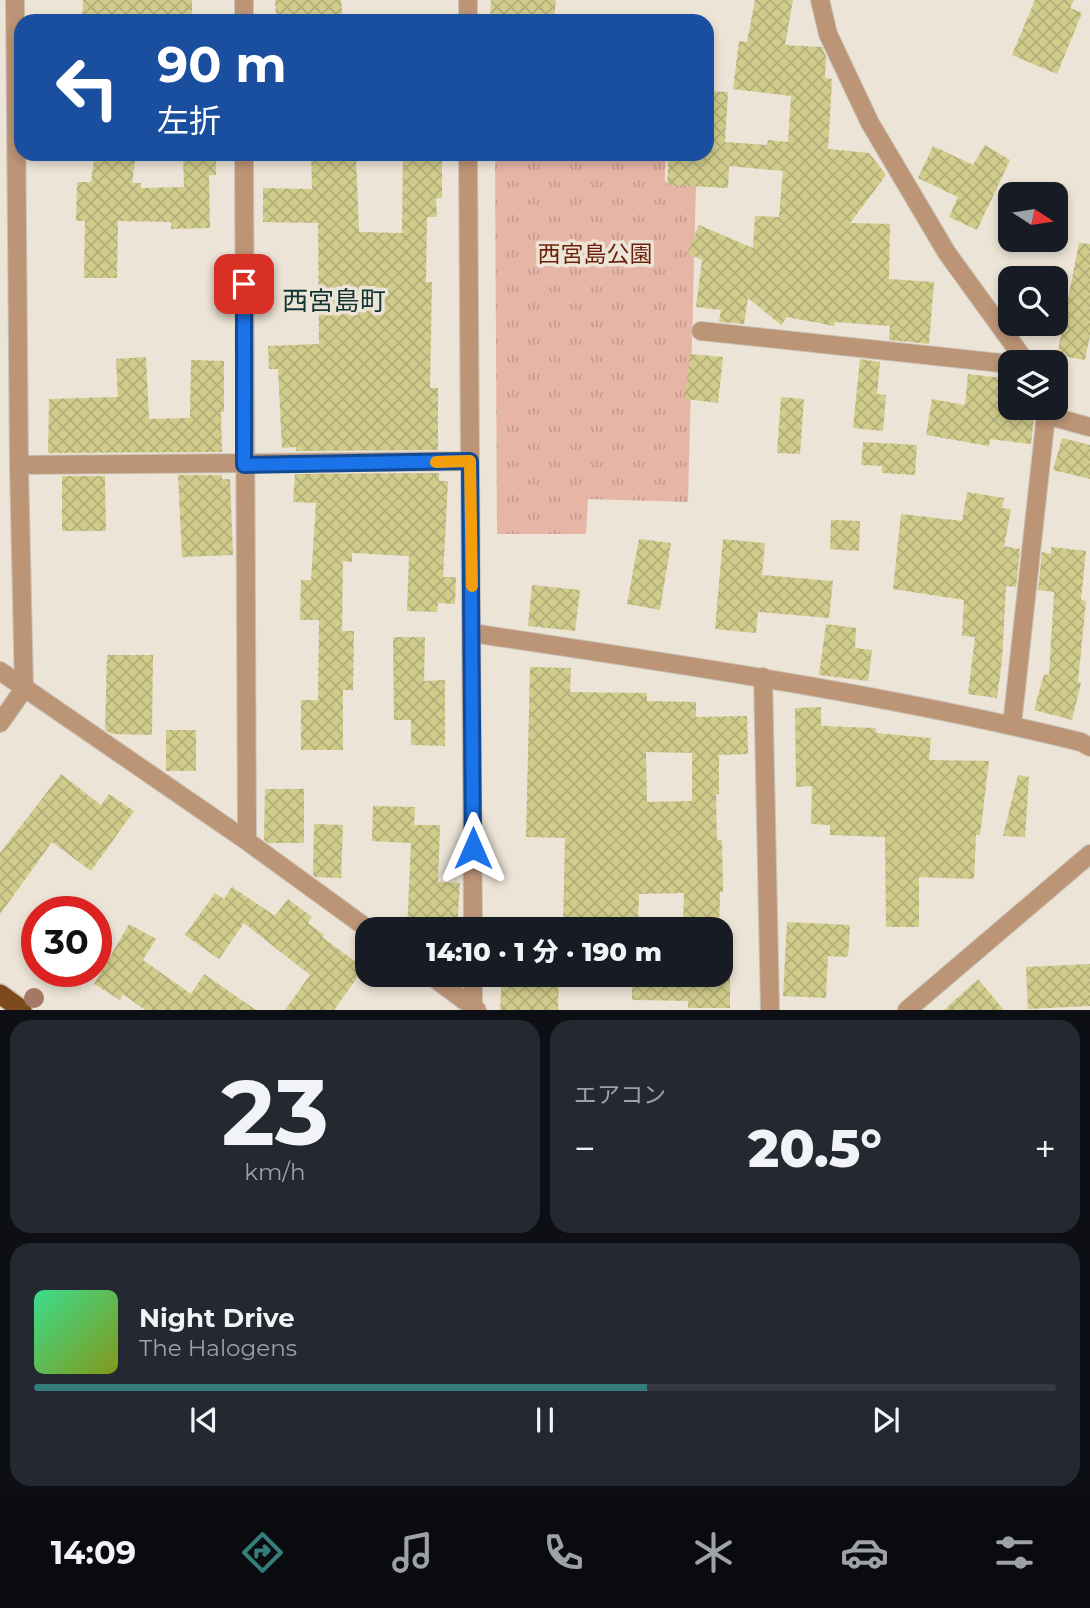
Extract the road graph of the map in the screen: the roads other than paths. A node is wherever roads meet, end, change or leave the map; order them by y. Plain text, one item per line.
1 (820, 0) edge
2 (14, 16) edge
3 (12, 48) edge
4 (244, 161) edge
5 (468, 161) edge
6 (701, 331) dead end
7 (1017, 350) edge
8 (998, 363) edge
9 (1044, 420) edge
10 (1068, 420) edge
11 (1090, 427) edge
12 (470, 461) junction
13 (19, 465) junction
14 (244, 465) junction
15 (472, 633) junction
16 (0, 671) edge
17 (763, 677) junction
18 (24, 689) junction
19 (0, 723) edge
20 (1012, 725) junction
21 (1090, 747) edge
22 (247, 841) junction
23 (1090, 854) edge
24 (473, 917) edge
25 (355, 920) edge
26 (446, 987) edge
27 (474, 987) edge
28 (0, 993) edge
29 (475, 1008) edge
30 (22, 1010) edge
31 (770, 1010) edge
32 (907, 1010) edge

1 - 7 street
2 - 3 street
3 - 13 street
4 - 14 street
5 - 12 street
6 - 8 street
9 - 20 street
10 - 11 street
12 - 14 street
12 - 15 street
13 - 14 street
13 - 18 street
14 - 22 street
15 - 17 street
15 - 24 street
16 - 18 street
17 - 20 street
17 - 31 street
18 - 19 street
18 - 22 street
20 - 21 street
22 - 25 street
23 - 32 street
26 - 29 street
27 - 29 street
28 - 30 highway

